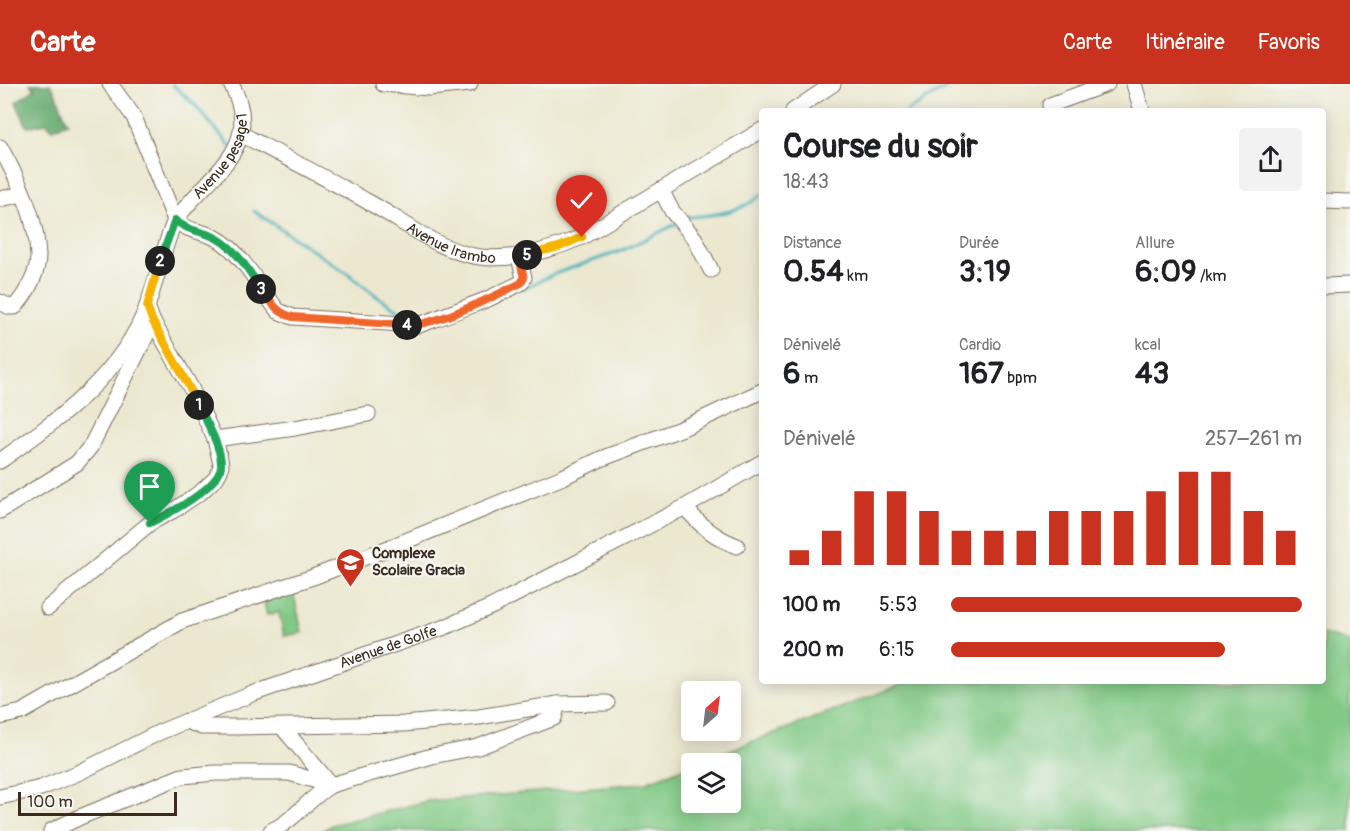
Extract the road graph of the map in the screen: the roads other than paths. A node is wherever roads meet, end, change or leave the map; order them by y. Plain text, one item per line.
1 (110, 84) edge
2 (231, 84) edge
3 (383, 84) edge
4 (470, 84) edge
5 (833, 84) edge
6 (1107, 84) edge
7 (1134, 84) edge
8 (1050, 105) dead end
9 (797, 108) edge
10 (1141, 108) edge
11 (759, 132) edge
12 (242, 134) junction
13 (0, 147) edge
14 (661, 190) junction
15 (23, 194) junction
16 (0, 199) edge
17 (1326, 201) edge
18 (1350, 202) edge
19 (175, 220) junction
20 (519, 257) junction
21 (711, 270) dead end
22 (1350, 285) edge
23 (1326, 286) edge
24 (0, 302) edge
25 (150, 313) junction
26 (759, 392) edge
27 (368, 414) dead end
28 (215, 439) junction
29 (0, 461) edge
30 (759, 464) edge
31 (685, 507) junction
32 (0, 511) edge
33 (737, 546) dead end
34 (48, 608) dead end
35 (607, 703) dead end
36 (558, 704) junction
37 (0, 717) edge
38 (187, 721) junction
39 (282, 727) junction
40 (331, 785) junction
41 (0, 797) edge
42 (51, 831) edge
43 (271, 831) edge

1 - 19 street
2 - 12 street, Avenue pesage1
3 - 4 street
5 - 9 street
6 - 8 street
7 - 10 street
11 - 14 street, Avenue Irambo
12 - 19 street, Avenue pesage1
12 - 20 street, Avenue Irambo
13 - 15 street
14 - 20 street, Avenue Irambo
14 - 21 street
15 - 16 street
15 - 24 street
17 - 18 street
19 - 20 street
19 - 25 street
22 - 23 street
25 - 28 street
25 - 29 street
25 - 32 street
26 - 37 street
27 - 28 street
28 - 34 street
30 - 31 street, Avenue de Golfe
31 - 33 street
31 - 38 street, Avenue de Golfe
35 - 36 street
36 - 39 street
36 - 40 street
38 - 39 street
38 - 41 street, Avenue de Golfe
39 - 40 street
40 - 42 street
40 - 43 street

